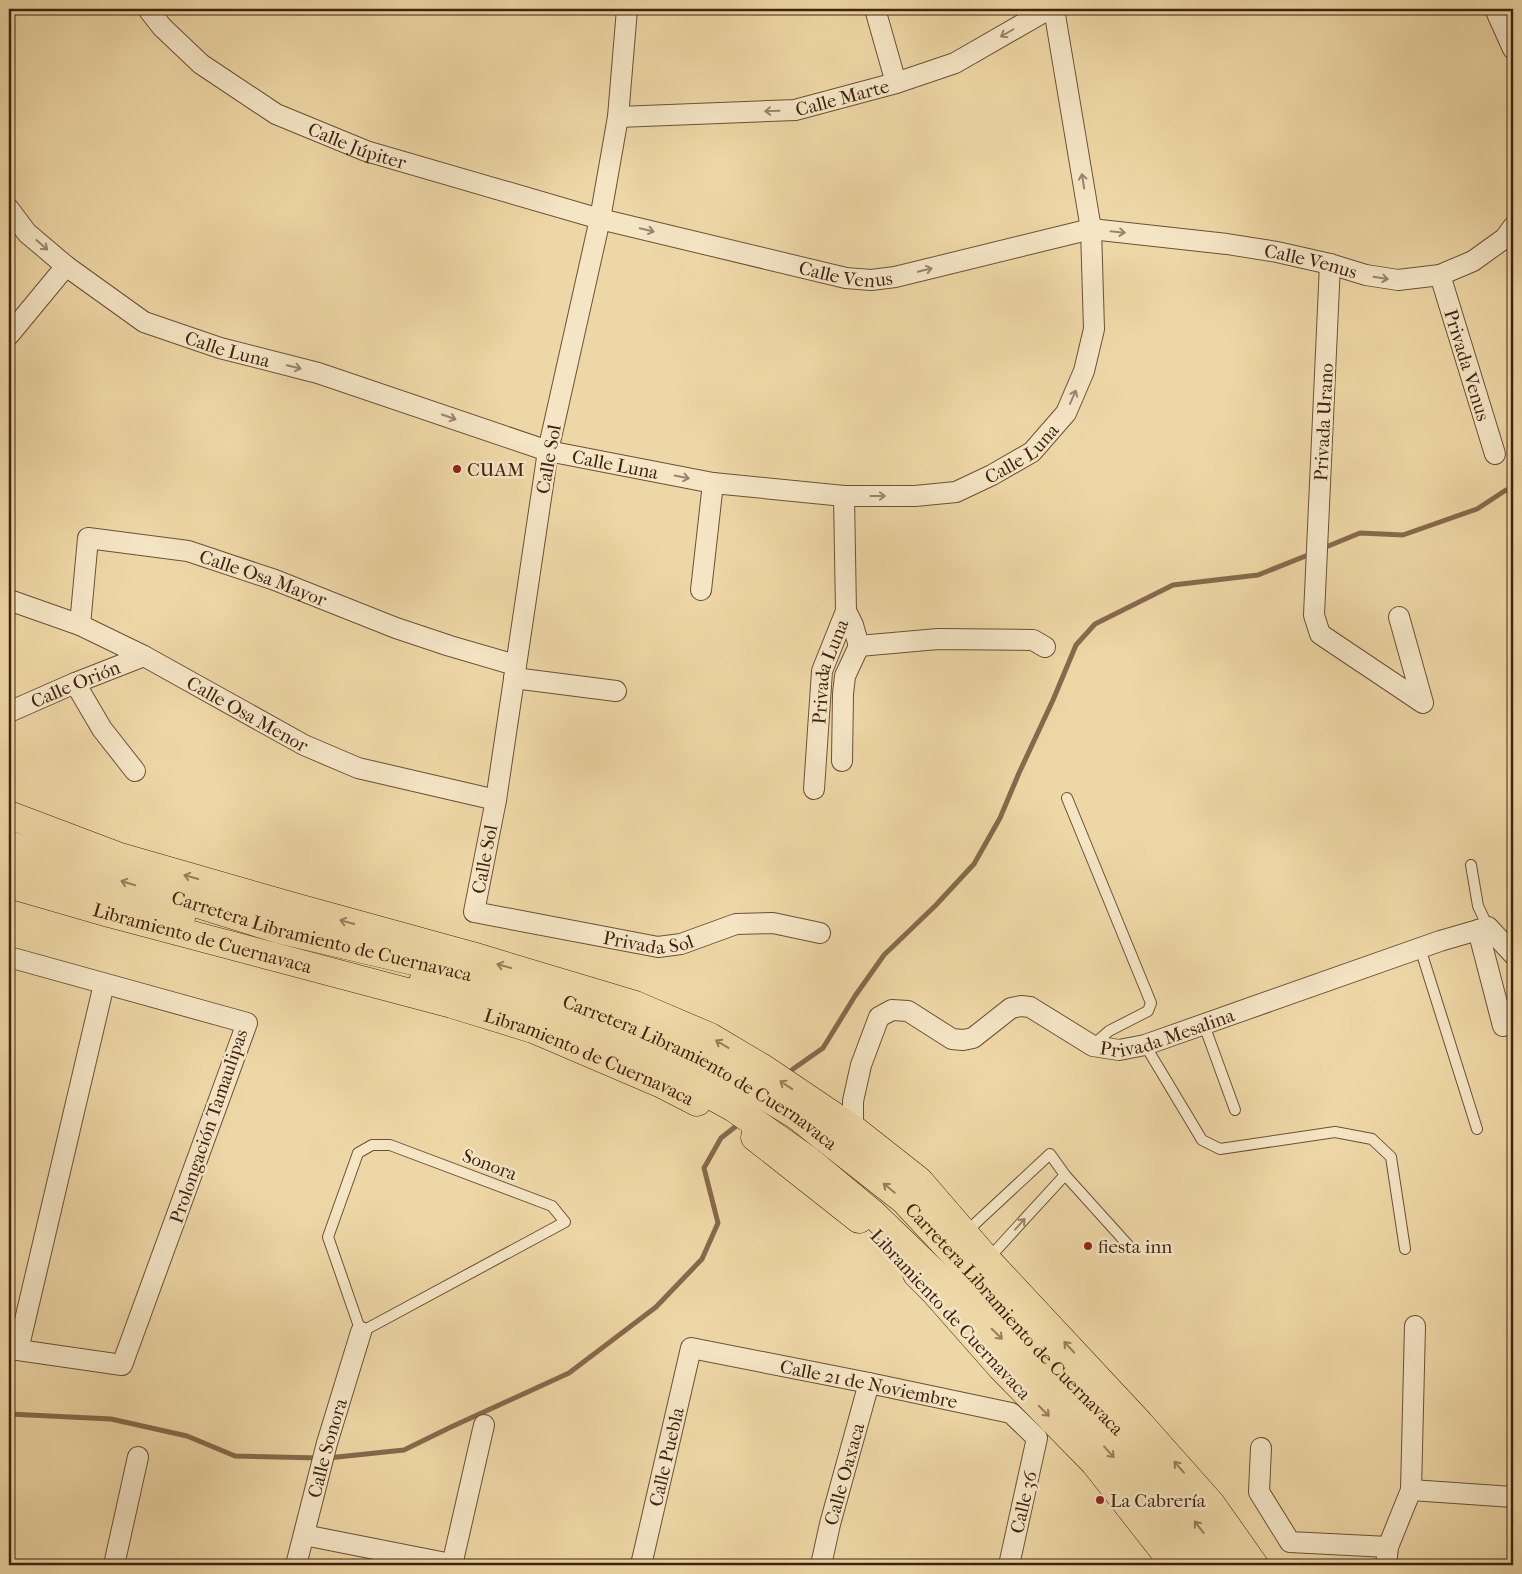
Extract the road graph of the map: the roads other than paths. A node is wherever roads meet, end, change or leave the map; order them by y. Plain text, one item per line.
1 (148, 9) edge
2 (627, 9) edge
3 (875, 9) edge
4 (1049, 9) edge
5 (1054, 9) edge
6 (1495, 9) edge
7 (1513, 49) edge
8 (896, 83) junction
9 (618, 117) junction
10 (9, 209) edge
11 (600, 219) junction
12 (1513, 227) edge
13 (1091, 230) junction
14 (1330, 264) junction
15 (66, 266) junction
16 (1440, 275) junction
17 (9, 335) edge
18 (548, 451) junction
19 (1495, 454) dead end
20 (713, 483) junction
21 (844, 496) junction
22 (700, 590) dead end
23 (9, 600) edge
24 (846, 611) junction
25 (1399, 617) dead end
26 (80, 625) junction
27 (859, 646) junction
28 (1044, 647) dead end
29 (144, 656) junction
30 (515, 672) junction
31 (75, 683) junction
32 (616, 691) dead end
33 (9, 712) edge
34 (842, 761) dead end
35 (135, 772) dead end
36 (814, 789) dead end
37 (1068, 798) dead end
38 (496, 800) junction
39 (9, 815) edge
40 (9, 845) edge
41 (1470, 865) dead end
42 (9, 870) edge
43 (9, 884) edge
44 (474, 912) joint
45 (1483, 928) junction
46 (820, 933) dead end
47 (1420, 948) junction
48 (1513, 954) edge
49 (9, 957) edge
50 (104, 984) junction
51 (1513, 1024) edge
52 (1204, 1025) junction
53 (1145, 1045) junction
54 (1093, 1046) junction
55 (758, 1079) junction
56 (803, 1108) junction
57 (1235, 1110) dead end
58 (730, 1113) junction
59 (852, 1129) junction
60 (1478, 1129) dead end
61 (760, 1132) junction
62 (1065, 1175) junction
63 (964, 1234) junction
64 (1129, 1246) dead end
65 (1406, 1249) dead end
66 (987, 1260) junction
67 (1415, 1326) dead end
68 (361, 1332) junction
69 (13, 1347) edge
70 (691, 1348) joint
71 (869, 1383) junction
72 (484, 1424) dead end
73 (1037, 1438) joint
74 (1261, 1448) dead end
75 (138, 1458) dead end
76 (1410, 1490) junction
77 (1513, 1496) edge
78 (304, 1535) junction
79 (1387, 1556) edge
80 (1168, 1559) edge
81 (114, 1565) edge
82 (296, 1565) edge
83 (453, 1565) edge
84 (641, 1565) edge
85 (821, 1565) edge
86 (1009, 1565) edge
87 (1200, 1565) edge
88 (1229, 1565) edge
89 (1254, 1565) edge

1 - 11 street, Calle Júpiter
2 - 9 street, Calle Sol
3 - 8 street
4 -> 8 street, Calle Marte
13 -> 5 street
6 - 7 street
8 -> 9 street, Calle Marte
9 - 11 street, Calle Sol
10 -> 15 street, Calle Luna
11 -> 13 street, Calle Venus
11 - 18 street, Calle Sol
12 - 16 street, Calle Venus
13 -> 14 street, Calle Venus
21 -> 13 street, Calle Luna
14 -> 16 street, Calle Venus
14 - 25 street, Privada Urano
15 - 17 street
15 -> 18 street, Calle Luna
16 - 19 street, Privada Venus
18 -> 20 street, Calle Luna
18 - 30 street, Calle Sol
20 - 21 street, Calle Luna
20 - 22 street
21 - 24 street, Privada Luna
23 - 26 street, Calle Osa Menor
24 - 27 street
24 - 36 street, Privada Luna
26 - 29 street, Calle Osa Menor
26 - 30 street, Calle Osa Mayor
27 - 28 street
27 - 34 street
29 - 31 street, Calle Orión
29 - 38 street, Calle Osa Menor
30 - 32 street
30 - 38 street, Calle Sol
31 - 33 street, Calle Orión
31 - 35 street
37 - 54 lane
38 - 44 street, Calle Sol
55 -> 39 main road
55 -> 40 main road, Carretera Libramiento de Cuernavaca
41 - 45 lane
42 - 58 main road, Carretera Libramiento de Cuernavaca
43 - 58 main road, Libramiento de Cuernavaca
44 - 46 street, Privada Sol
45 - 47 street, Privada Mesalina
45 - 48 street
45 - 51 street
47 - 52 street, Privada Mesalina
47 - 60 lane
49 - 50 street, Prolongación Tamaulipas
50 - 69 street
50 - 69 street, Prolongación Tamaulipas
52 - 53 street, Privada Mesalina
52 - 57 lane
53 - 54 street, Privada Mesalina
53 - 65 lane
54 - 59 street, Privada Mesalina
56 -> 55 main road, Carretera Libramiento de Cuernavaca
56 - 59 main road
88 -> 56 main road, Carretera Libramiento de Cuernavaca
58 - 61 main road, Carretera Libramiento de Cuernavaca
59 - 63 main road
61 -> 80 main road, Libramiento de Cuernavaca
61 -> 87 main road, Carretera Libramiento de Cuernavaca
62 - 63 lane
62 - 64 lane
66 -> 62 lane
63 - 66 main road
89 -> 66 main road
67 - 76 street
68 - 68 lane, Sonora
68 - 78 street, Calle Sonora
70 - 71 street, Calle 21 de Noviembre
70 - 84 street, Calle Puebla
71 - 73 street, Calle 21 de Noviembre
71 - 85 street, Calle Oaxaca
72 - 83 street
73 - 86 street, Calle 36
74 - 79 street
75 - 81 street
76 - 77 street
76 - 79 street
78 - 82 street, Calle Sonora
78 - 83 street

